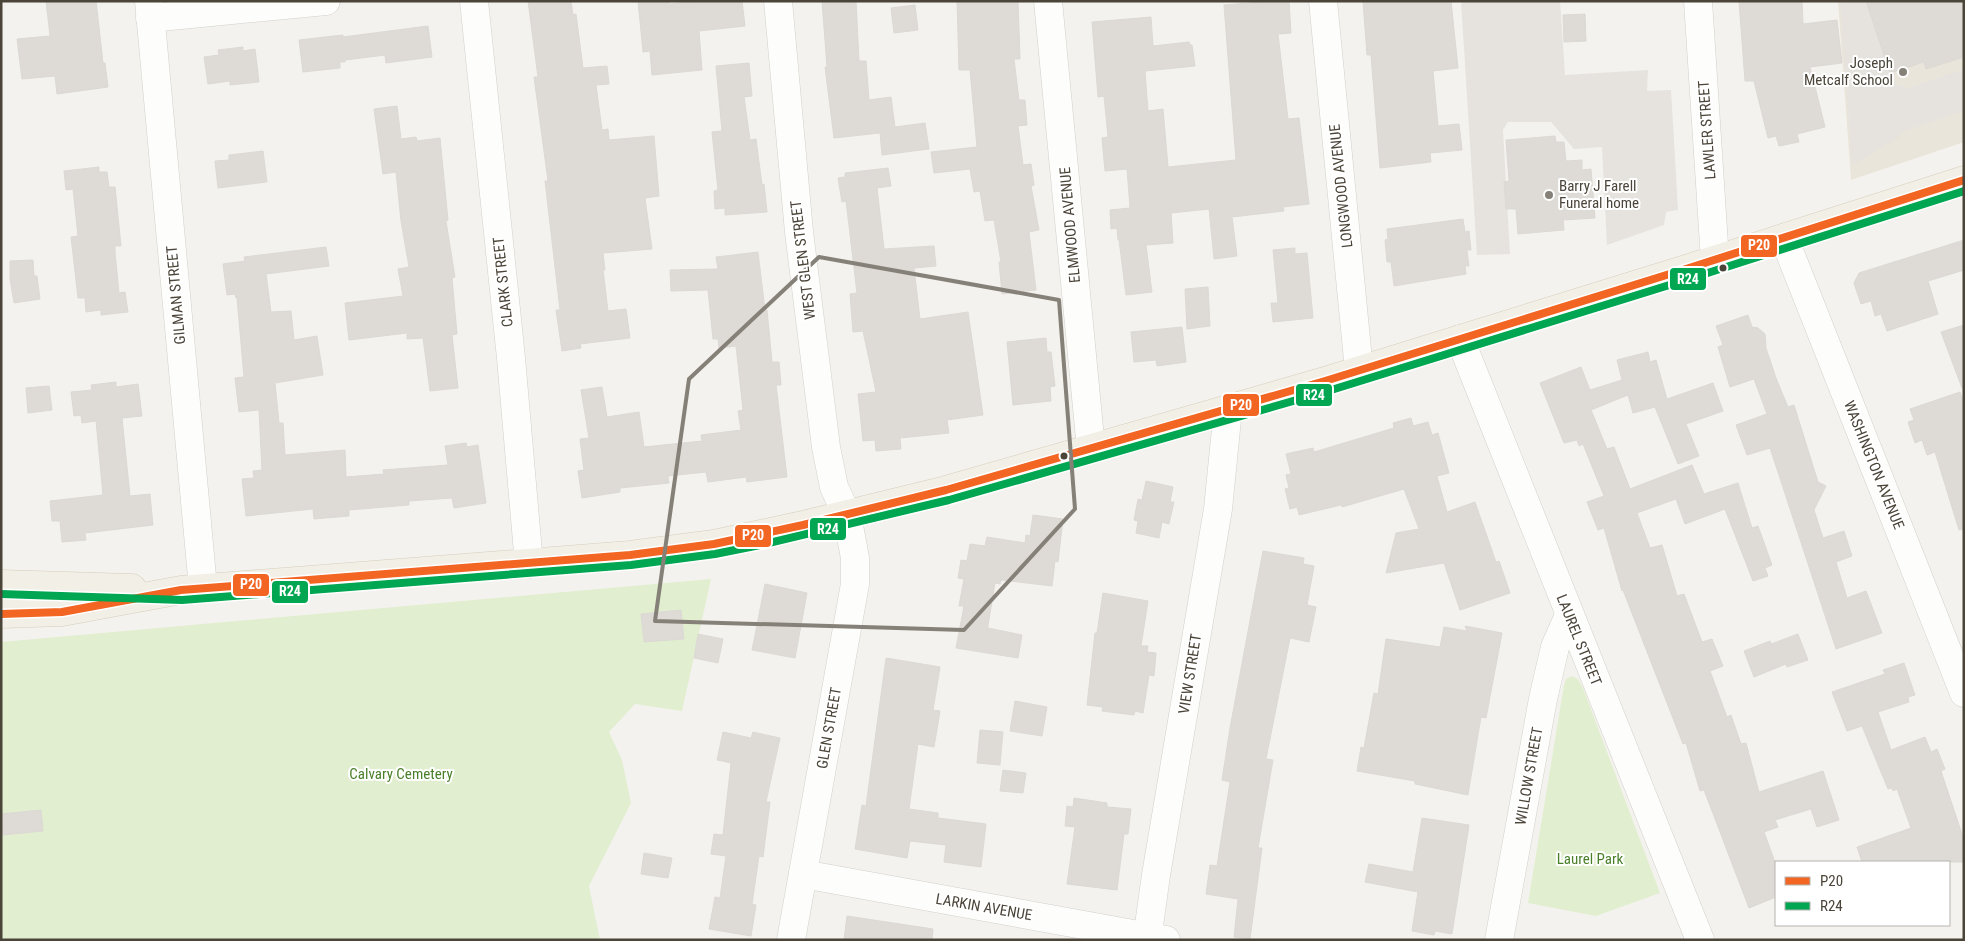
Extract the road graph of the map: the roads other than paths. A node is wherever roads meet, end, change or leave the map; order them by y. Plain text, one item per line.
1 (326, 1) edge
2 (474, 1) edge
3 (778, 1) edge
4 (1048, 1) edge
5 (1323, 1) edge
6 (1698, 1) edge
7 (149, 10) edge
8 (1964, 180) edge
9 (1784, 238) junction
10 (1715, 260) junction
11 (1460, 339) junction
12 (1359, 370) junction
13 (1228, 409) junction
14 (1091, 449) junction
15 (847, 515) junction
16 (529, 564) junction
17 (1, 584) edge
18 (192, 589) junction
19 (1, 614) edge
20 (1569, 615) junction
21 (1962, 681) edge
22 (803, 874) junction
23 (1153, 939) edge
24 (791, 940) edge
25 (1499, 940) edge
26 (1700, 940) edge

1 - 7 street
2 - 16 street, CLARK STREET
3 - 15 street, WEST GLEN STREET
4 - 14 street, ELMWOOD AVENUE
5 - 12 street, LONGWOOD AVENUE
6 - 10 street, LAWLER STREET
7 - 18 street, GILMAN STREET
8 - 9 main road
9 - 10 main road
9 - 21 street, WASHINGTON AVENUE
10 - 11 main road
11 - 12 main road
11 - 20 street, LAUREL STREET
12 - 13 main road
13 - 14 main road
13 - 23 street, VIEW STREET
14 - 15 main road
15 - 16 main road
15 - 22 street, GLEN STREET
16 - 18 main road
17 - 18 main road
18 - 19 main road
20 - 25 street, WILLOW STREET
20 - 26 street, LAUREL STREET
22 - 23 street, LARKIN AVENUE
22 - 24 street, GLEN STREET

